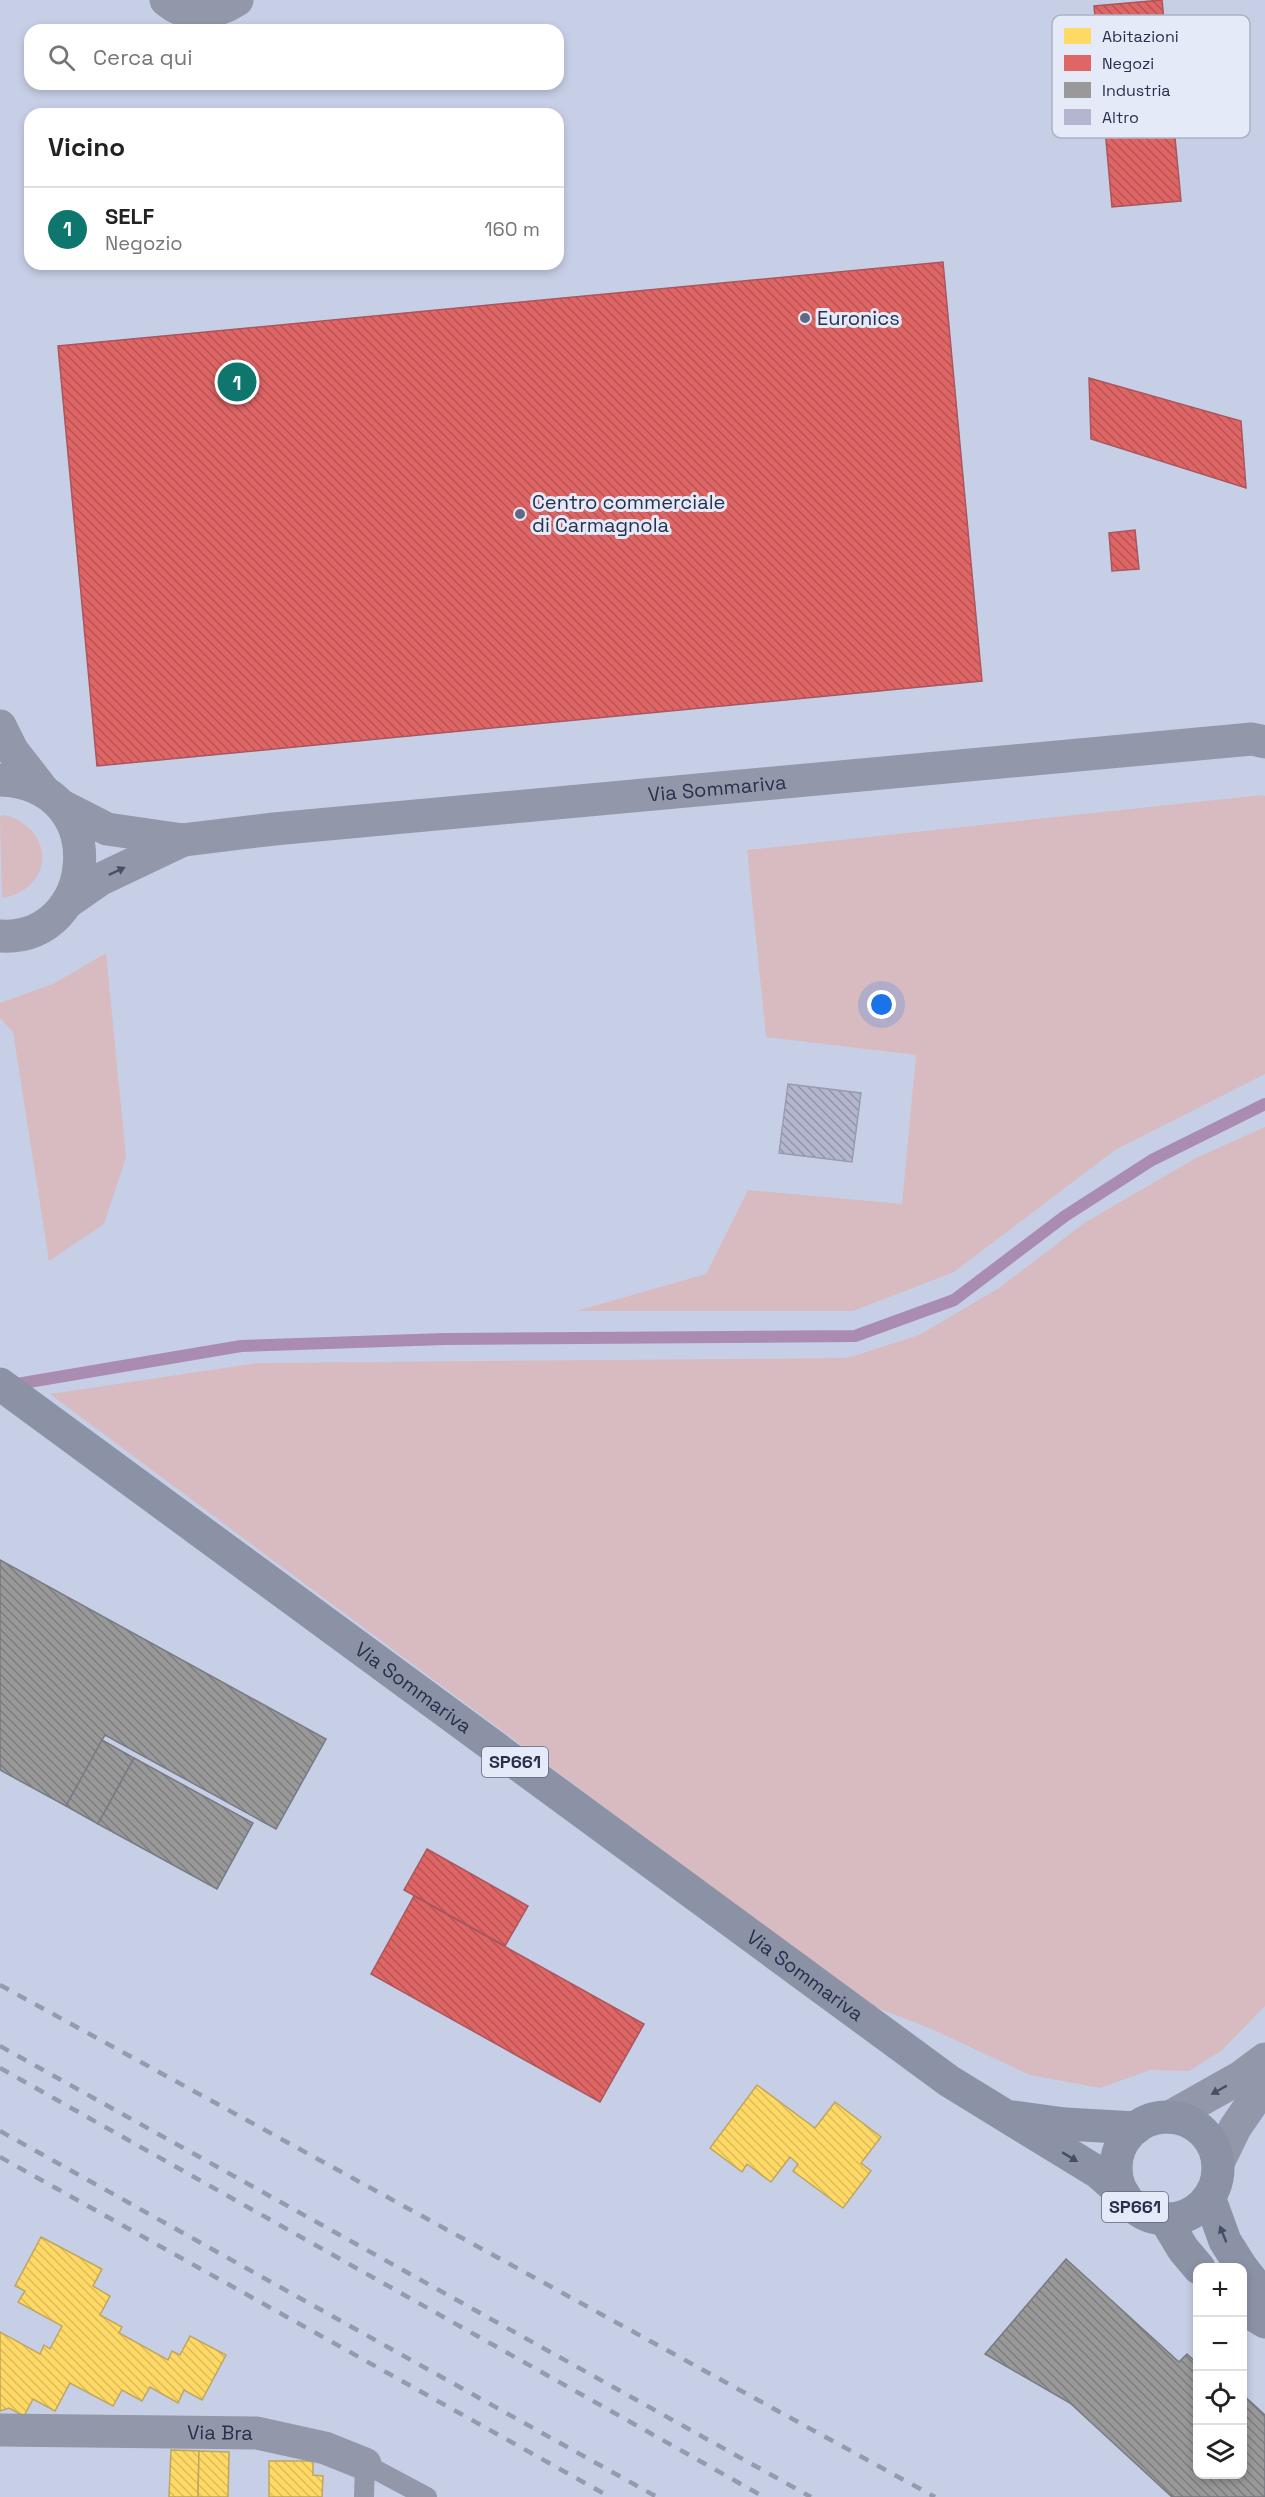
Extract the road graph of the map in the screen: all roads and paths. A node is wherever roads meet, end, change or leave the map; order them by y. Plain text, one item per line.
1 (166, 0) edge
2 (237, 0) edge
3 (0, 726) edge
4 (1261, 738) edge
5 (0, 780) edge
6 (52, 798) junction
7 (183, 840) junction
8 (68, 902) junction
9 (0, 936) edge
10 (0, 1384) edge
11 (1265, 2059) edge
12 (1265, 2084) edge
13 (1003, 2115) junction
14 (1170, 2117) junction
15 (1136, 2128) junction
16 (1218, 2163) junction
17 (1124, 2195) junction
18 (1209, 2197) junction
19 (1166, 2219) junction
20 (1195, 2263) edge
21 (1239, 2263) edge
22 (1247, 2274) edge
23 (1265, 2297) edge
24 (1247, 2311) edge
25 (1265, 2322) edge
26 (0, 2430) edge
27 (365, 2464) junction
28 (364, 2497) edge
29 (427, 2497) edge

1 - 2 street
3 - 6 street, Via Sommariva
4 - 7 street, Via Sommariva
5 - 6 street
6 - 7 street, Via Sommariva
6 - 8 street
8 -> 7 street, Via Sommariva
8 - 9 street, Via Sommariva
10 - 13 main road, Via Sommariva / SP661
11 -> 14 street
12 - 16 street
13 - 15 main road, Via Sommariva / SP661
13 -> 17 main road, Via Sommariva / SP661
14 - 15 main road, Via Sommariva / SP661
14 - 16 main road
15 - 17 main road, SP661
16 - 18 main road
17 - 19 main road, Via Sommariva / SP661
18 - 19 main road, SP661
21 -> 18 main road
19 - 20 main road, SP661
22 - 23 main road
24 - 25 main road
26 - 27 street, Via Bra
27 - 28 lane
27 - 29 lane, Via Bra

